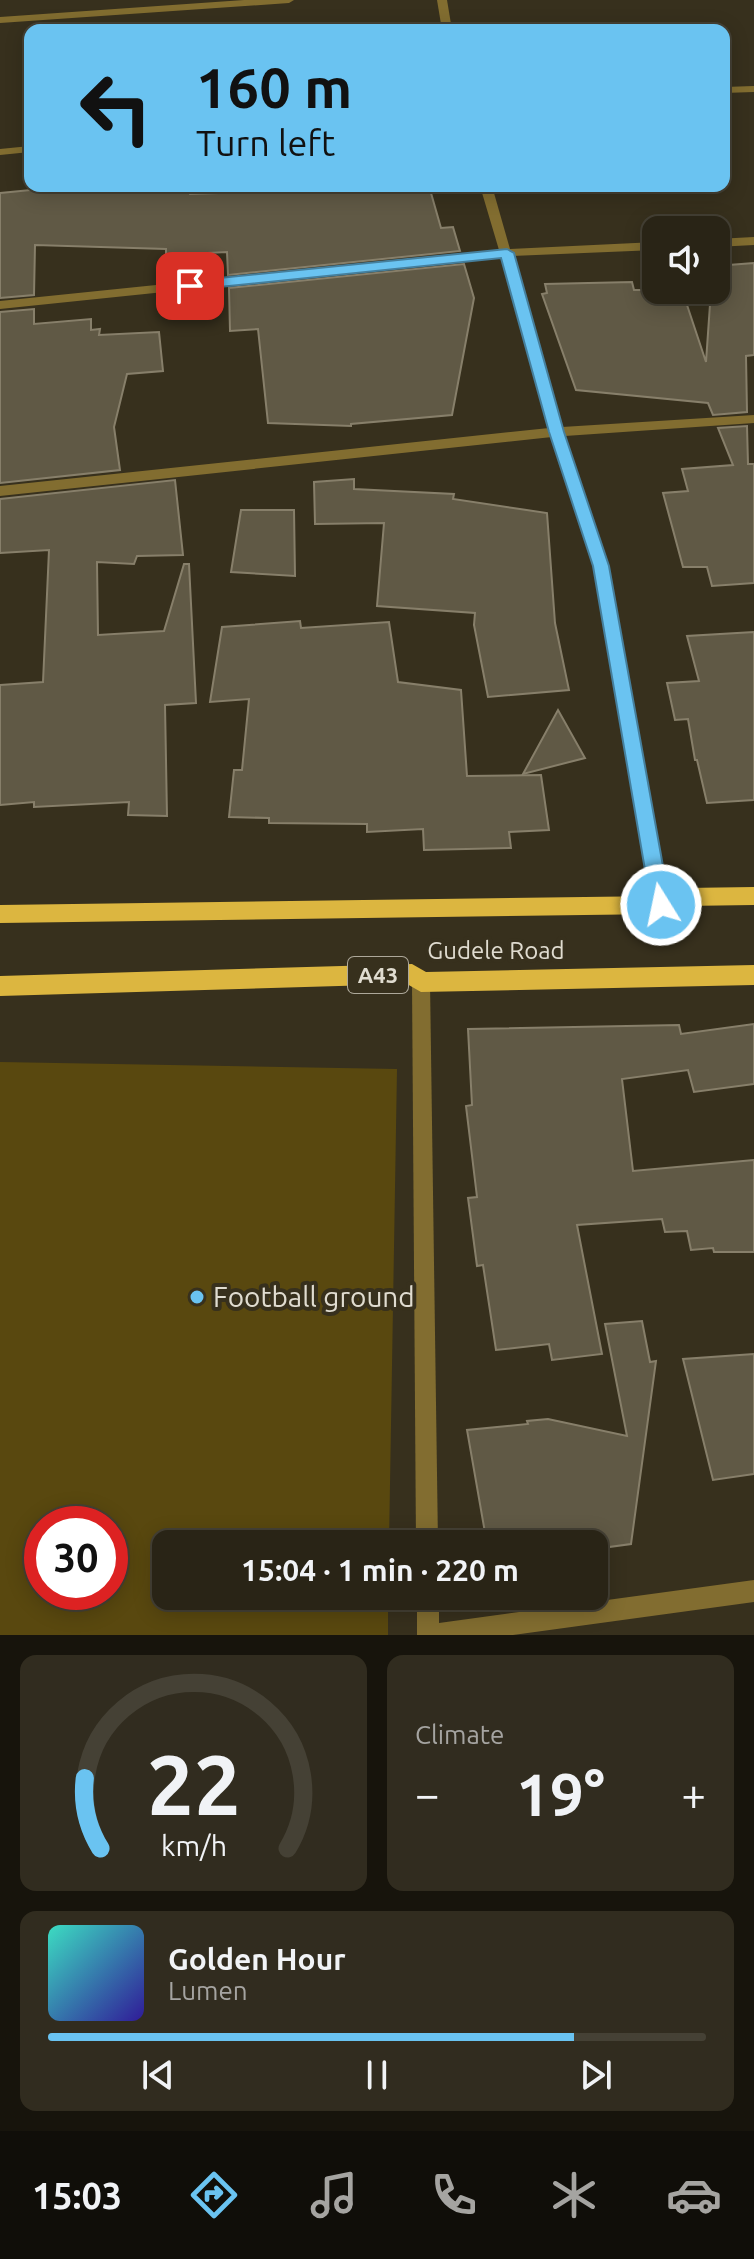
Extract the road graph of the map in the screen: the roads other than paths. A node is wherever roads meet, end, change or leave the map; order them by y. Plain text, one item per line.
1 (289, 0) edge
2 (442, 0) edge
3 (0, 20) edge
4 (446, 24) edge
5 (754, 89) edge
6 (730, 90) edge
7 (24, 150) edge
8 (0, 152) edge
9 (488, 192) edge
10 (754, 241) edge
11 (730, 242) edge
12 (642, 247) edge
13 (507, 253) junction
14 (0, 305) edge
15 (754, 419) edge
16 (557, 432) junction
17 (0, 491) edge
18 (754, 896) edge
19 (661, 905) junction
20 (0, 914) edge
21 (754, 975) edge
22 (421, 982) junction
23 (0, 986) edge
24 (427, 1530) edge
25 (754, 1591) edge
26 (429, 1610) edge
27 (431, 1635) edge

1 - 3 street
2 - 4 street
5 - 6 street
7 - 8 street
9 - 13 street
10 - 11 street
12 - 13 street
13 - 14 street
13 - 16 street
15 - 16 street
16 - 17 street
16 - 19 street
18 - 19 highway, Gudele Road
19 - 20 highway, Gudele Road
21 - 22 highway, Gudele Road / A43
22 - 23 highway, Gudele Road / A43
22 - 24 street
25 - 27 street
26 - 27 street

